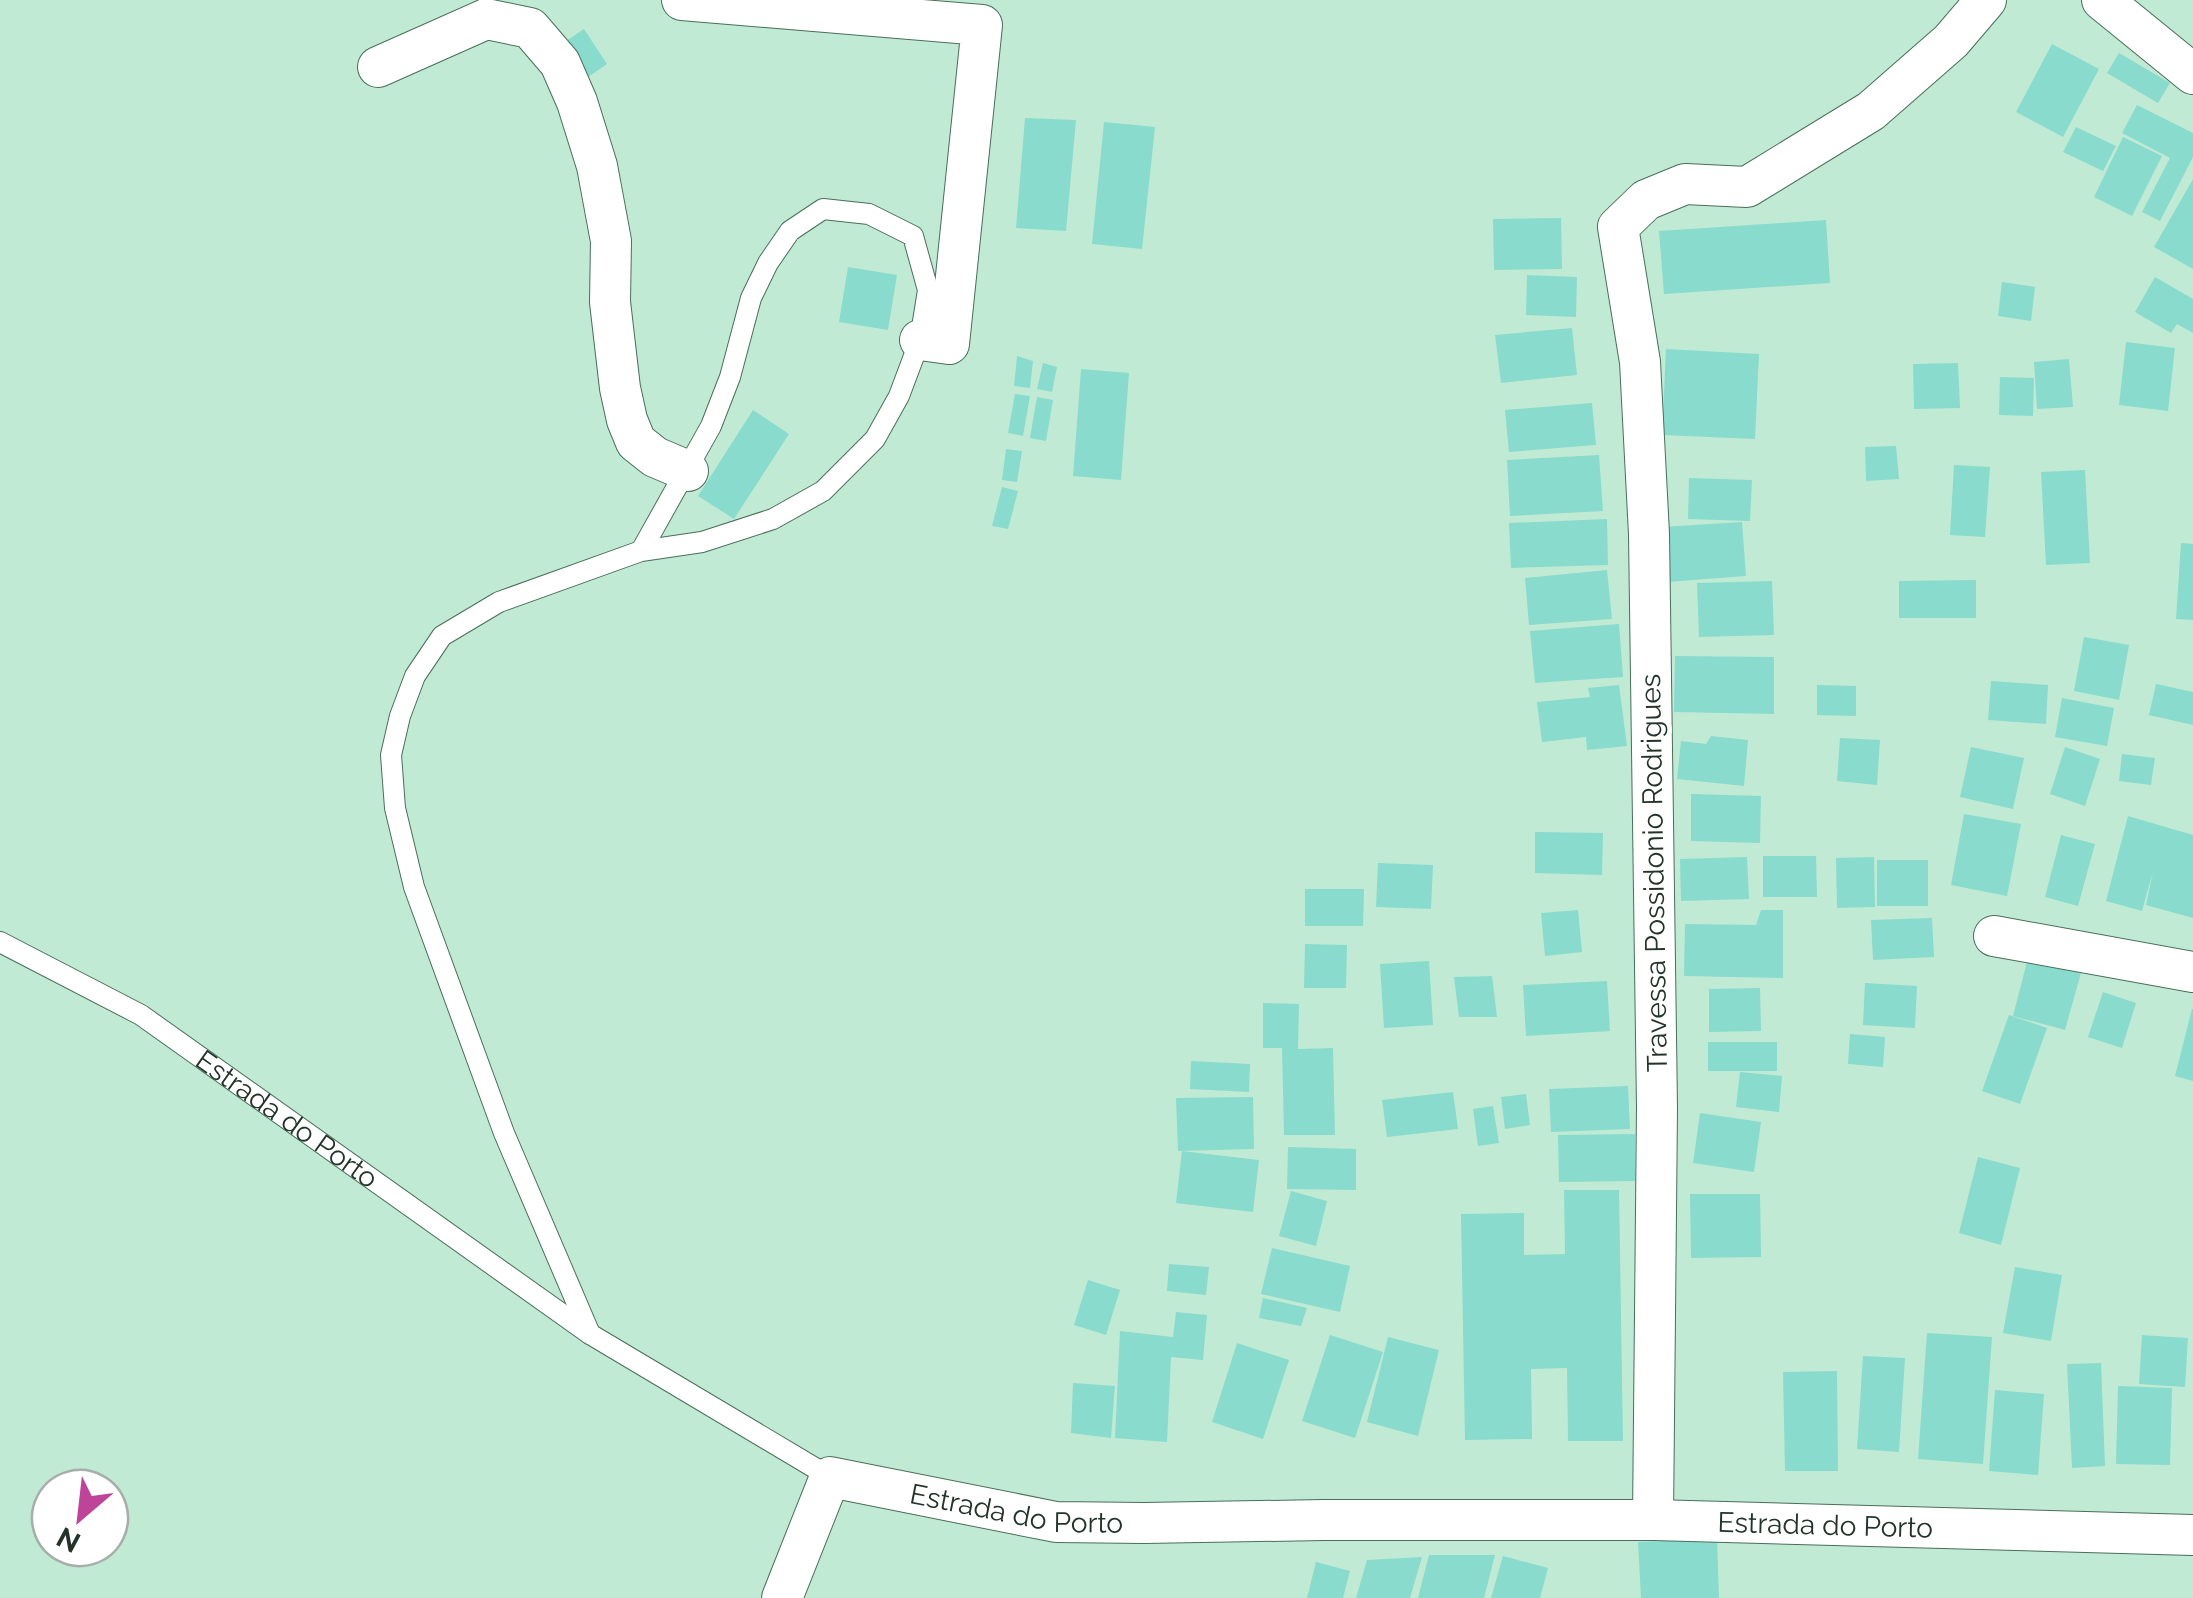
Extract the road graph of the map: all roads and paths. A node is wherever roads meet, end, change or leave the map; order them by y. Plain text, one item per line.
1 (682, 0) edge
2 (1986, 0) edge
3 (2102, 0) edge
4 (378, 67) dead end
5 (2193, 74) edge
6 (920, 340) junction
7 (688, 470) junction
8 (641, 551) junction
9 (1994, 936) dead end
10 (0, 942) edge
11 (2193, 972) edge
12 (590, 1334) junction
13 (830, 1477) junction
14 (1653, 1520) junction
15 (2193, 1535) edge
16 (782, 1598) edge

1 - 6 street
2 - 14 street, Travessa Possidonio Rodrigues
3 - 5 street
4 - 7 street
6 - 7 lane
6 - 8 lane
7 - 8 lane
8 - 12 lane
9 - 11 street
10 - 12 lane, Estrada do Porto
12 - 13 lane, Estrada do Porto
13 - 14 street, Estrada do Porto
13 - 16 street
14 - 15 street, Estrada do Porto

